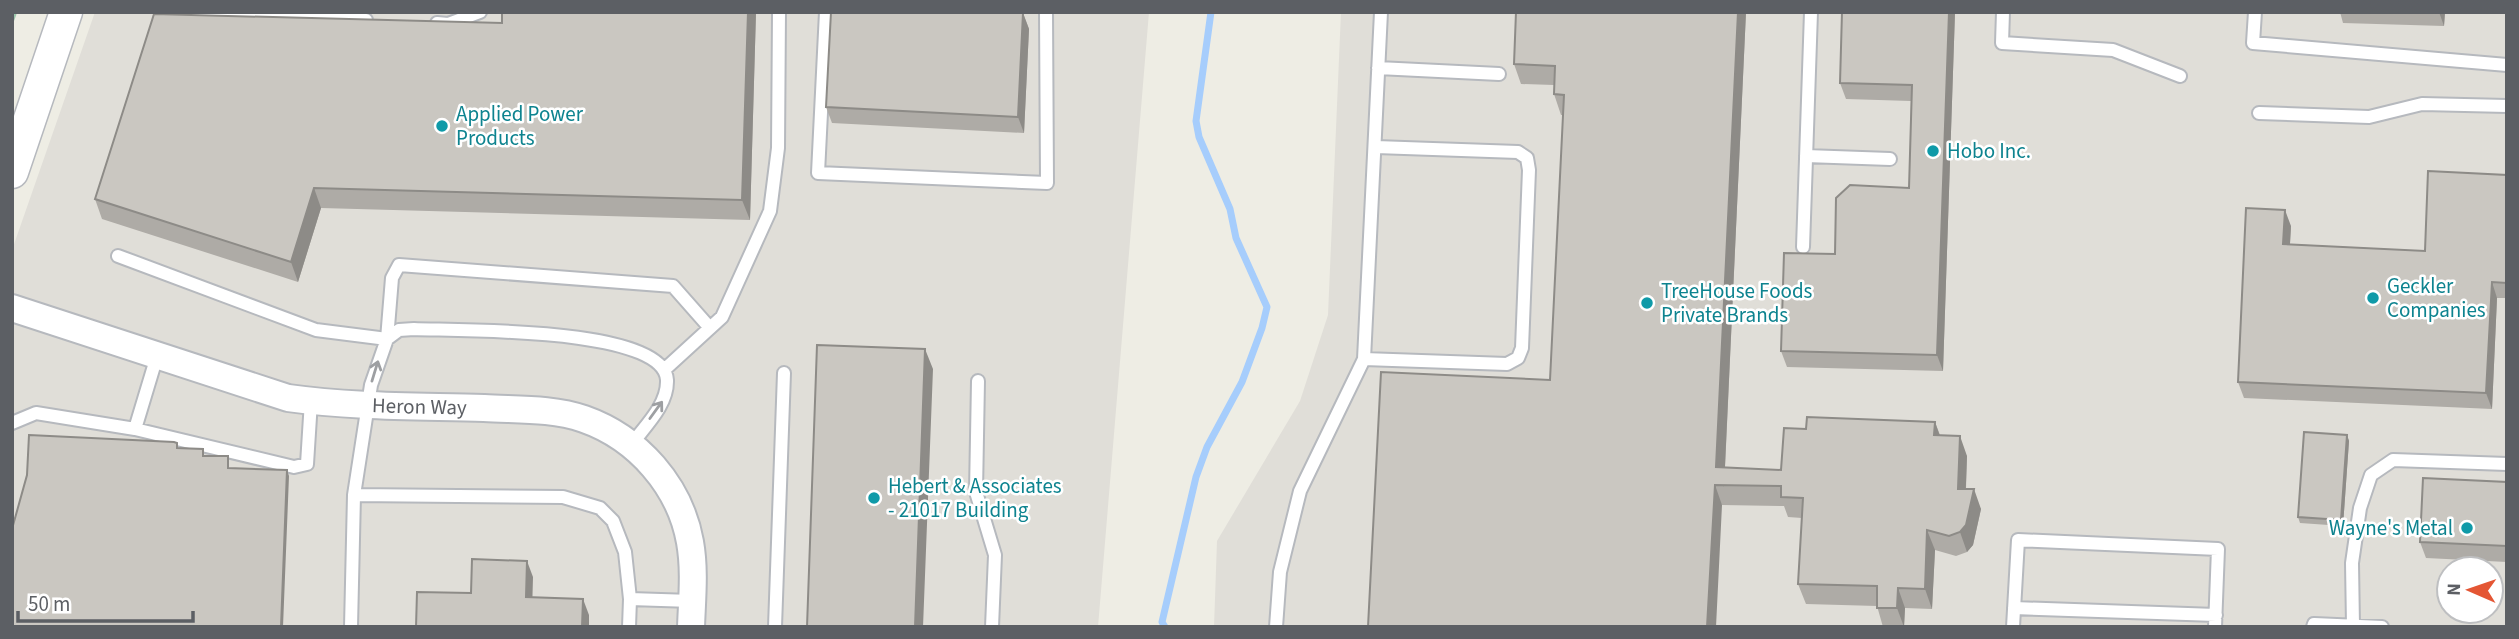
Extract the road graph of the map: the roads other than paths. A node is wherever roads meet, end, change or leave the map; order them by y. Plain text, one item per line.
1 (66, 12) edge
2 (170, 12) edge
3 (480, 12) edge
4 (779, 12) edge
5 (825, 12) edge
6 (1046, 12) edge
7 (1381, 12) edge
8 (1811, 12) edge
9 (2003, 12) edge
10 (2255, 12) edge
11 (375, 21) edge
12 (425, 23) edge
13 (2507, 65) edge
14 (1378, 68) junction
15 (1499, 74) dead end
16 (2180, 76) dead end
17 (2507, 106) edge
18 (2259, 113) dead end
19 (1376, 147) junction
20 (1806, 156) junction
21 (1890, 159) dead end
22 (12, 172) edge
23 (1803, 247) dead end
24 (118, 256) dead end
25 (12, 308) edge
26 (710, 328) junction
27 (387, 339) junction
28 (157, 356) junction
29 (1364, 359) junction
30 (664, 370) junction
31 (784, 373) dead end
32 (978, 381) dead end
33 (311, 401) junction
34 (368, 404) junction
35 (12, 423) edge
36 (135, 429) junction
37 (631, 444) junction
38 (2507, 464) edge
39 (354, 495) junction
40 (630, 599) junction
41 (2014, 608) junction
42 (692, 614) edge
43 (2216, 621) edge
44 (2353, 626) edge
45 (351, 627) edge
46 (629, 627) edge
47 (775, 627) edge
48 (992, 627) edge
49 (1276, 627) edge
50 (2013, 627) edge
51 (2313, 627) edge
52 (2382, 627) edge

1 - 22 street
2 - 11 lane
3 - 12 lane
4 - 26 lane
5 - 6 lane
7 - 14 lane
8 - 20 lane
9 - 16 lane
10 - 13 lane
14 - 15 lane
14 - 19 lane
17 - 18 lane
19 - 29 lane
19 - 29 lane
20 - 21 lane
20 - 23 lane
24 - 27 lane
25 - 28 street, Heron Way
26 - 27 lane
26 - 30 lane
27 - 30 lane
34 -> 27 lane
28 - 33 street, Heron Way
28 - 36 lane
29 - 49 lane
37 -> 30 lane
31 - 47 lane
32 - 48 lane
33 - 34 street, Heron Way
33 - 36 lane
34 - 37 street, Heron Way
34 - 39 lane
35 - 36 lane
37 - 42 street, Heron Way
38 - 44 lane
39 - 40 lane
39 - 45 lane
40 - 42 lane
40 - 46 lane
41 - 43 lane
41 - 43 lane
41 - 50 lane
44 - 51 lane
44 - 52 lane

